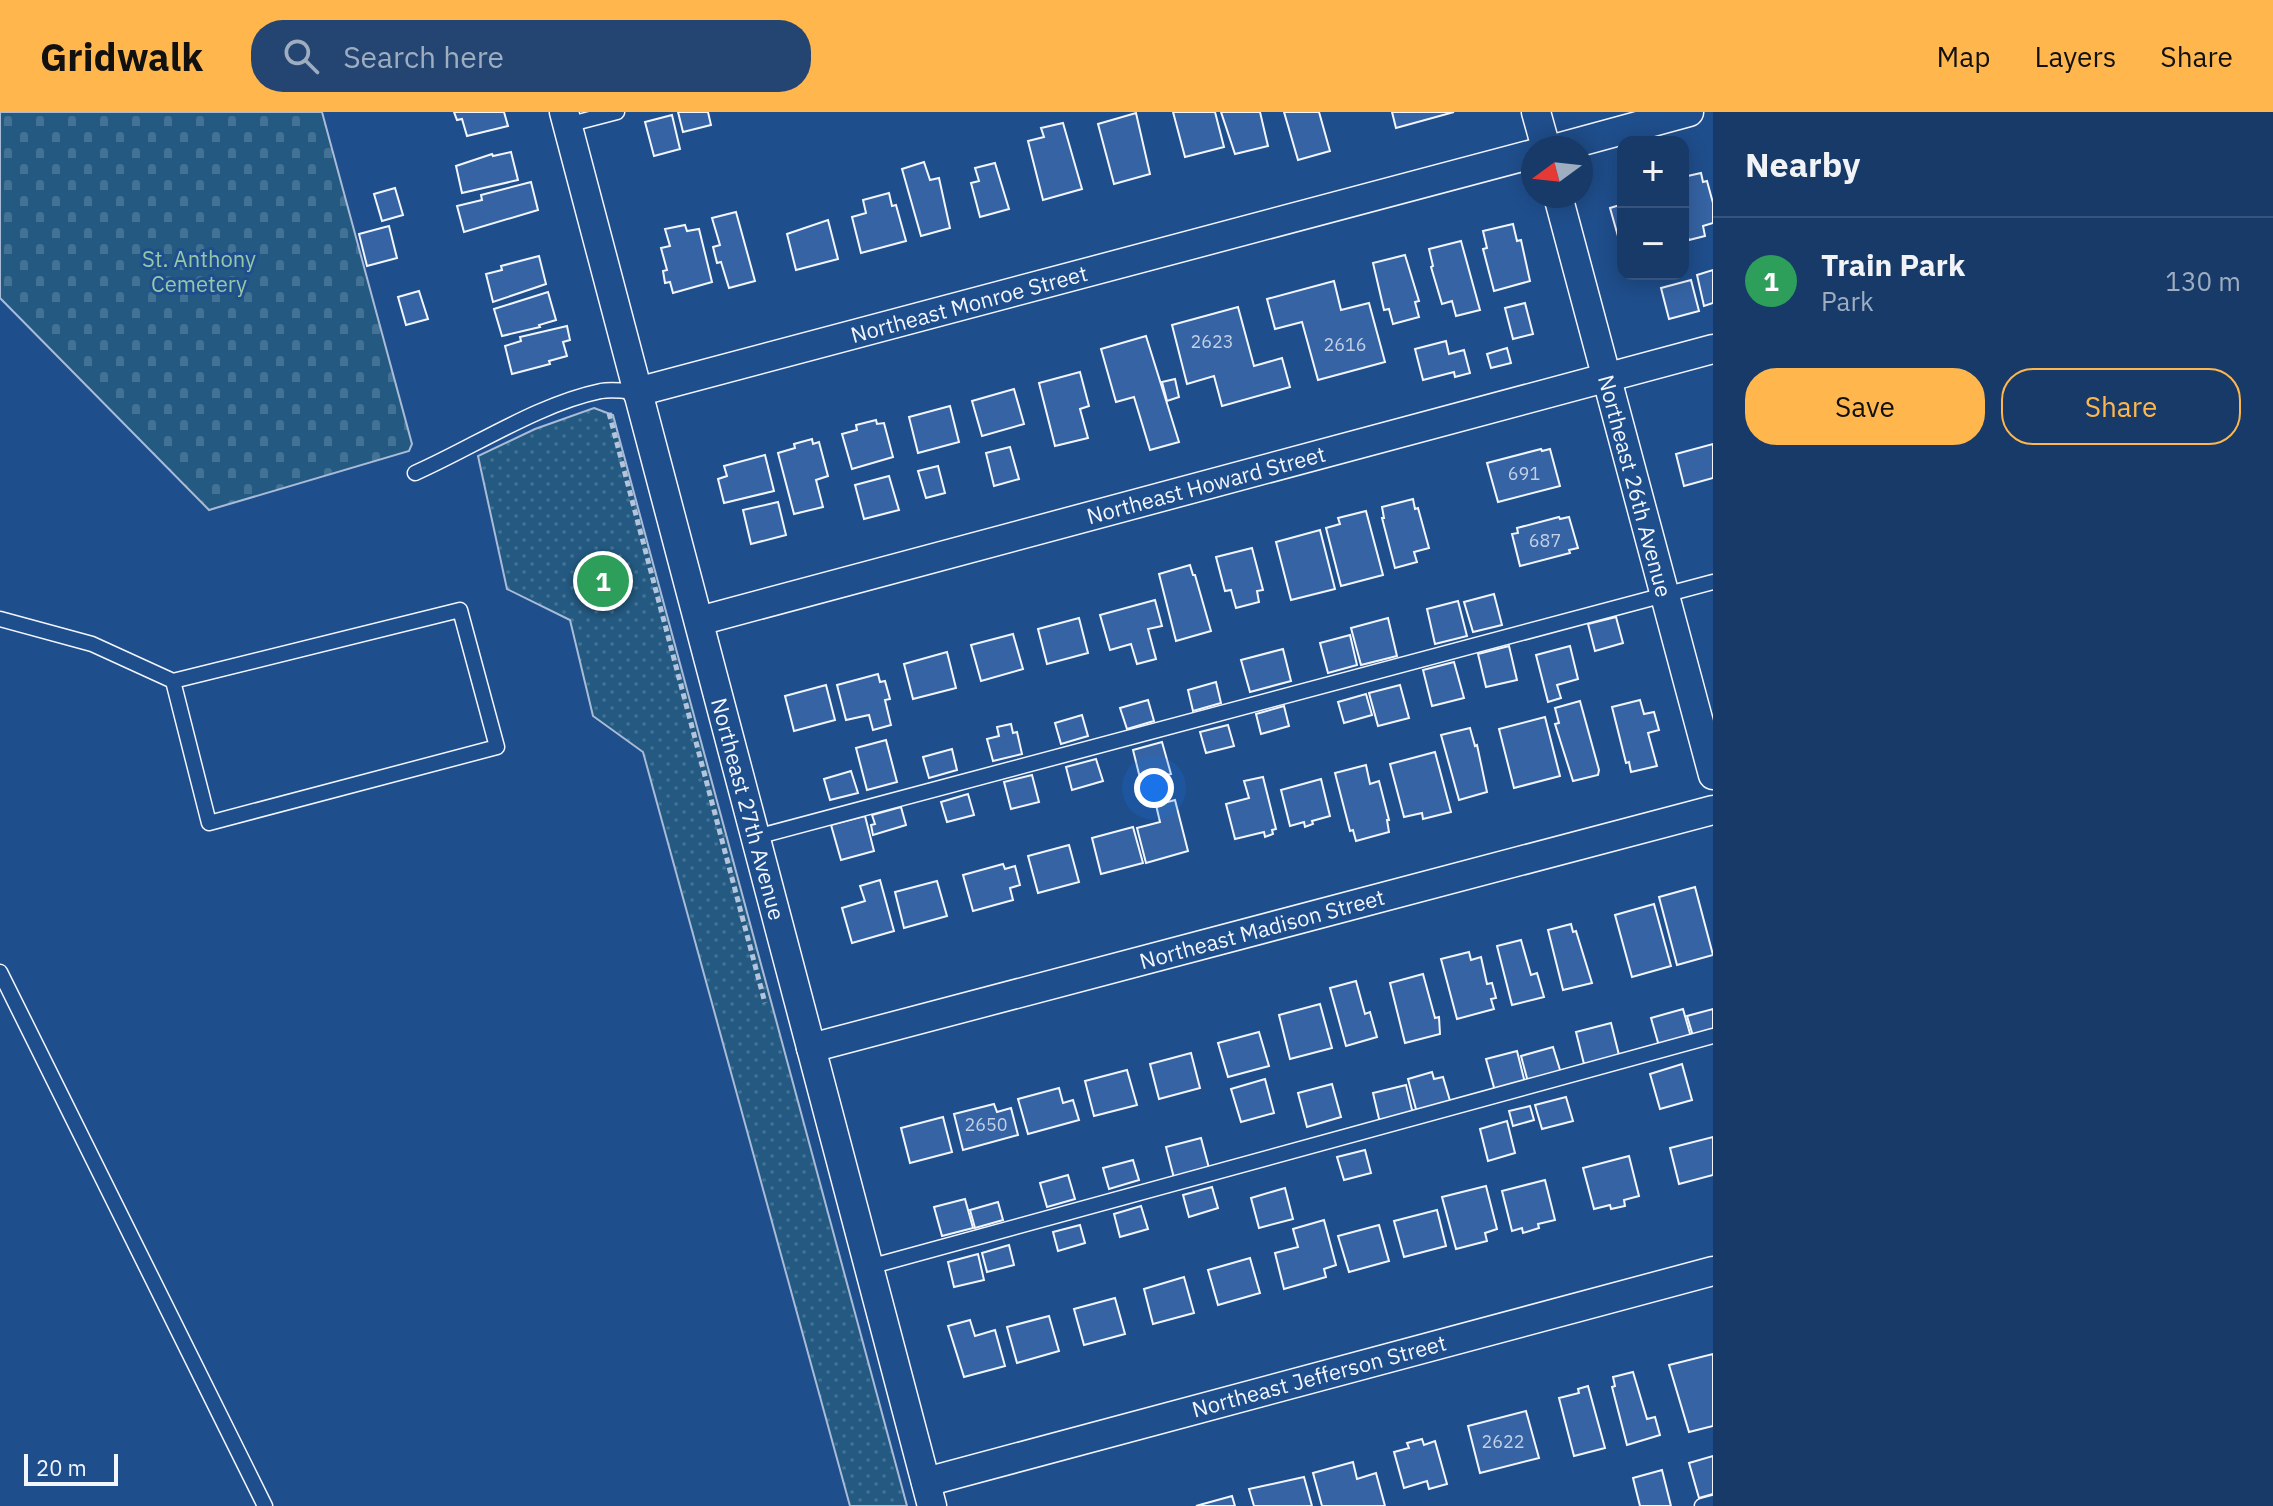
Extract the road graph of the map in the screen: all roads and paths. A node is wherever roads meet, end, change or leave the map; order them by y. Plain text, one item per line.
1 (617, 112) edge
2 (1536, 112) edge
3 (1689, 112) edge
4 (565, 119) edge
5 (1543, 136) edge
6 (1593, 138) edge
7 (1521, 157) edge
8 (1561, 208) edge
9 (1713, 349) edge
10 (1607, 377) junction
11 (637, 392) junction
12 (607, 403) dead end
13 (415, 473) dead end
14 (1713, 582) edge
15 (1664, 595) junction
16 (0, 619) edge
17 (699, 621) junction
18 (173, 681) junction
19 (1713, 775) edge
20 (1713, 810) edge
21 (756, 837) junction
22 (0, 972) edge
23 (769, 1015) dead end
24 (1713, 1036) edge
25 (811, 1048) junction
26 (869, 1267) junction
27 (1713, 1271) edge
28 (929, 1494) edge
29 (1713, 1503) edge
30 (265, 1506) edge
31 (1702, 1506) edge

1 - 4 lane
2 - 5 street
3 - 6 street
4 - 11 street, Northeast 27th Avenue
7 - 11 street, Northeast Monroe Street
8 - 10 street, Northeast 26th Avenue
9 - 10 street, Northeast Howard Street
10 - 15 street, Northeast 26th Avenue
10 - 17 street, Northeast Howard Street
11 - 13 lane, Northeast Monroe Street
11 - 17 street, Northeast 27th Avenue
12 - 23 path
14 - 15 lane
15 - 19 street, Northeast 26th Avenue
15 - 21 lane
16 - 18 lane
17 - 21 street, Northeast 27th Avenue
18 - 18 lane
20 - 25 street, Northeast Madison Street
21 - 25 street, Northeast 27th Avenue
22 - 30 lane
24 - 26 lane
25 - 26 street, Northeast 27th Avenue
26 - 28 street, Northeast 27th Avenue
27 - 28 street, Northeast Jefferson Street
29 - 31 lane

